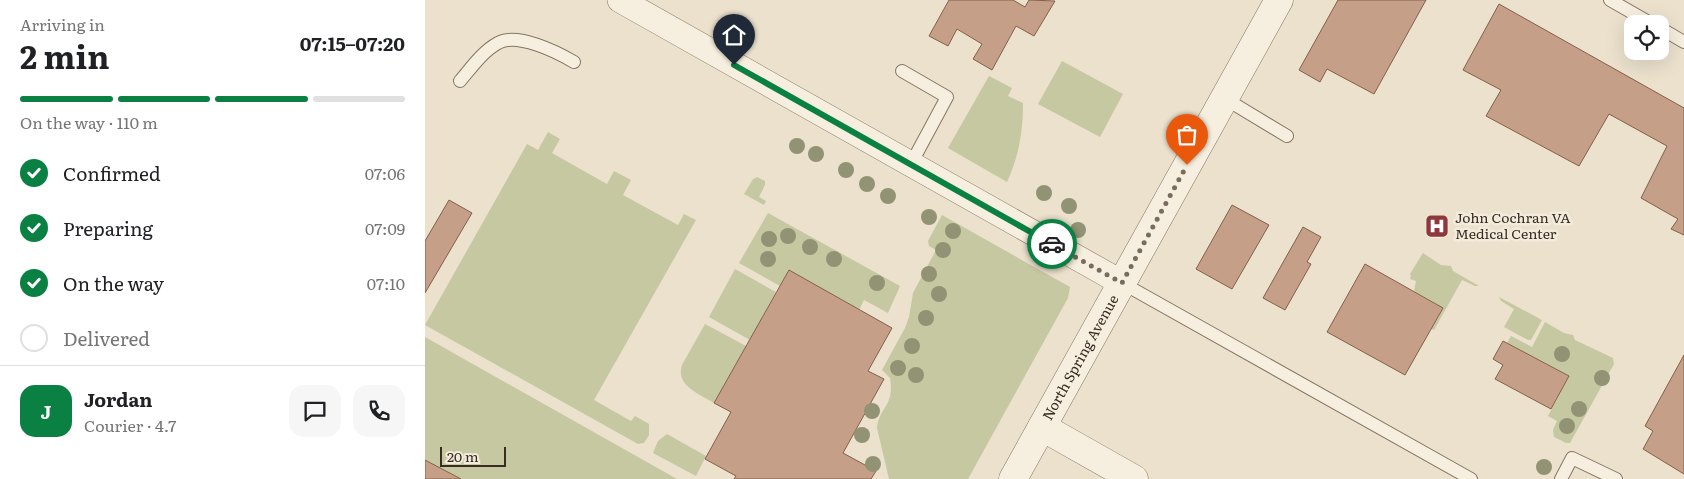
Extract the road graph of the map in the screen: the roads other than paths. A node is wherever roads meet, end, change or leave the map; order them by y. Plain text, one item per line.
1 (620, 0) edge
2 (1279, 0) edge
3 (1610, 0) edge
4 (1636, 15) edge
5 (1669, 33) edge
6 (1684, 42) edge
7 (574, 62) dead end
8 (902, 72) dead end
9 (460, 81) dead end
10 (1225, 98) junction
11 (1287, 136) dead end
12 (911, 164) junction
13 (1122, 283) junction
14 (1043, 427) junction
15 (1013, 479) edge
16 (1134, 479) edge
17 (1471, 479) edge
18 (1561, 479) edge
19 (1616, 479) edge

1 - 12 street
2 - 10 street, North Spring Avenue
3 - 4 lane
5 - 6 lane
7 - 9 lane
8 - 12 lane
10 - 11 lane
10 - 13 street, North Spring Avenue
12 - 13 street
13 - 14 street, North Spring Avenue
13 - 17 lane
14 - 15 street, North Spring Avenue
14 - 16 street
18 - 19 lane

